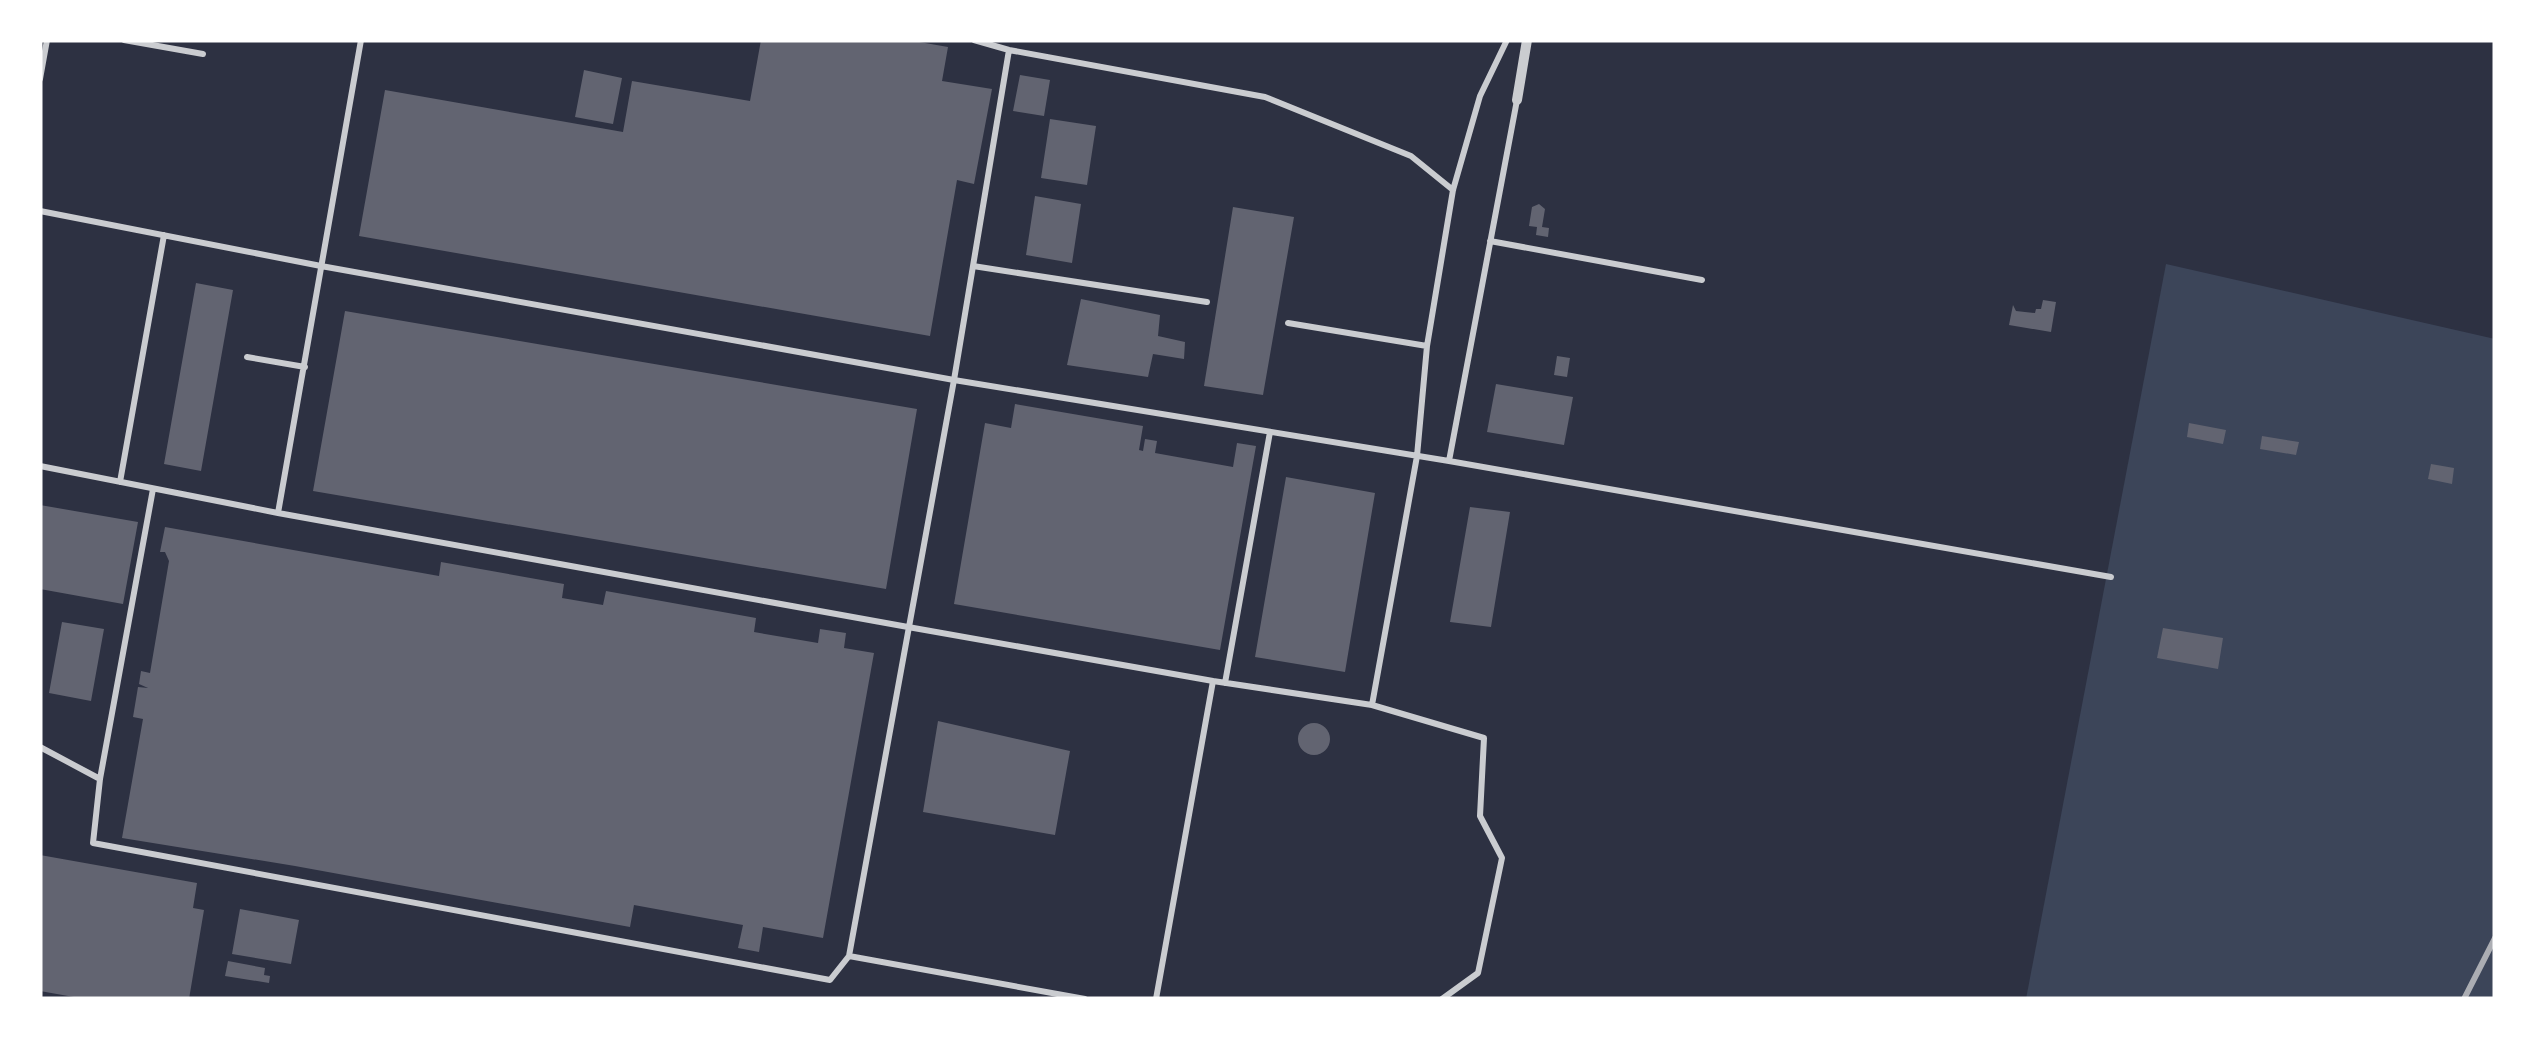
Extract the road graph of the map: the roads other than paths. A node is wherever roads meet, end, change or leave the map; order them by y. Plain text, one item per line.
1 (47, 40) edge
2 (124, 40) edge
3 (361, 40) edge
4 (974, 40) edge
5 (1507, 40) edge
6 (1527, 40) edge
7 (1010, 50) junction
8 (204, 54) dead end
9 (40, 79) edge
10 (1517, 100) joint
11 (1453, 190) junction
12 (40, 212) edge
13 (164, 236) junction
14 (1490, 241) junction
15 (322, 266) junction
16 (973, 266) junction
17 (1702, 280) dead end
18 (1207, 302) dead end
19 (1288, 322) dead end
20 (1428, 346) junction
21 (246, 357) dead end
22 (305, 367) junction
23 (954, 380) junction
24 (1270, 432) junction
25 (1417, 456) junction
26 (1449, 461) junction
27 (40, 466) edge
28 (120, 482) junction
29 (154, 489) junction
30 (278, 513) junction
31 (2112, 577) dead end
32 (908, 627) junction
33 (1213, 681) junction
34 (1225, 682) junction
35 (1372, 705) junction
36 (40, 748) edge
37 (100, 780) junction
38 (849, 956) junction
39 (1085, 999) edge
40 (1156, 999) edge
41 (1442, 999) edge

1 - 9 lane
2 - 8 lane
3 - 15 lane
4 - 7 lane
5 - 11 lane
6 - 10 street
7 - 11 lane
7 - 16 lane
10 - 14 lane
11 - 20 lane
12 - 13 lane
13 - 15 lane
13 - 28 lane
14 - 17 lane
14 - 26 lane
15 - 22 lane
15 - 23 lane
16 - 18 lane
16 - 23 lane
19 - 20 lane
20 - 25 lane
21 - 22 lane
22 - 30 lane
23 - 24 lane
23 - 32 lane
24 - 25 lane
24 - 34 lane
25 - 26 lane
25 - 35 lane
26 - 31 lane
27 - 28 lane
28 - 29 lane
29 - 30 lane
29 - 37 lane
30 - 32 lane
32 - 33 lane
32 - 38 lane
33 - 34 lane
33 - 40 lane
34 - 35 lane
35 - 41 lane
36 - 37 lane
37 - 38 lane
38 - 39 lane

